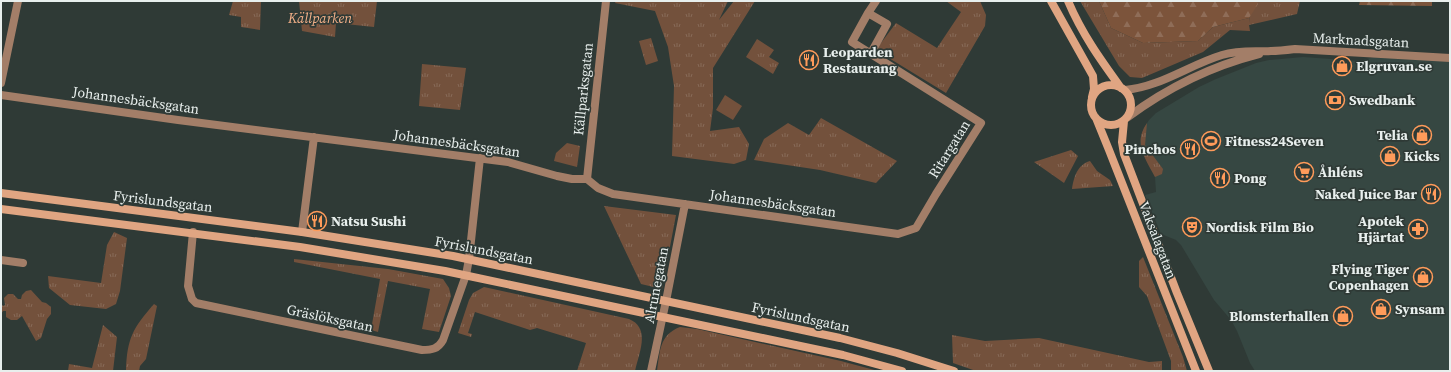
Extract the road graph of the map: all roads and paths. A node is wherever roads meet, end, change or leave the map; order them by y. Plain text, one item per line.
1 (18, 1) edge
2 (606, 1) edge
3 (876, 1) edge
4 (1051, 1) edge
5 (1068, 1) edge
6 (868, 13) junction
7 (1270, 51) junction
8 (871, 53) junction
9 (1450, 58) edge
10 (1, 83) edge
11 (1123, 89) junction
12 (1, 95) edge
13 (1092, 100) junction
14 (1096, 118) junction
15 (1126, 119) junction
16 (314, 137) junction
17 (480, 158) junction
18 (587, 179) junction
19 (1, 193) edge
20 (685, 204) junction
21 (1, 209) edge
22 (194, 232) junction
23 (302, 232) junction
24 (904, 232) joint
25 (469, 259) junction
26 (1, 260) edge
27 (23, 263) dead end
28 (466, 275) junction
29 (666, 302) junction
30 (663, 316) junction
31 (651, 371) edge
32 (902, 371) edge
33 (954, 371) edge
34 (1196, 371) edge
35 (1208, 371) edge

1 - 10 street
2 - 18 street, Källparksgatan
3 - 6 street, Ritargatan
4 - 13 main road
5 - 11 main road
6 - 8 street, Ritargatan
6 - 8 street
7 - 9 street, Marknadsgatan
7 - 11 street, Marknadsgatan
7 - 15 street, Marknadsgatan
8 - 24 street, Ritargatan
11 - 13 main road
11 - 15 main road
12 - 16 street, Johannesbäcksgatan
13 - 14 main road
14 - 15 main road
14 - 34 main road, Vaksalagatan
15 - 35 main road, Vaksalagatan
16 - 17 street, Johannesbäcksgatan
16 - 23 street
17 - 18 street, Johannesbäcksgatan
17 - 25 street, Gräslöksgatan
18 - 20 street, Johannesbäcksgatan
19 - 23 main road, Fyrislundsgatan
20 - 24 street, Johannesbäcksgatan
20 - 29 street, Alrunegatan
21 - 22 main road, Fyrislundsgatan
22 - 28 main road, Fyrislundsgatan
22 - 28 street, Gräslöksgatan
23 - 25 main road, Fyrislundsgatan
25 - 28 street, Gräslöksgatan
25 - 29 main road, Fyrislundsgatan
26 - 27 street
28 - 30 main road, Fyrislundsgatan
29 - 30 street, Alrunegatan
29 - 33 main road, Fyrislundsgatan
30 - 31 street, Alrunegatan
30 - 32 main road, Fyrislundsgatan

